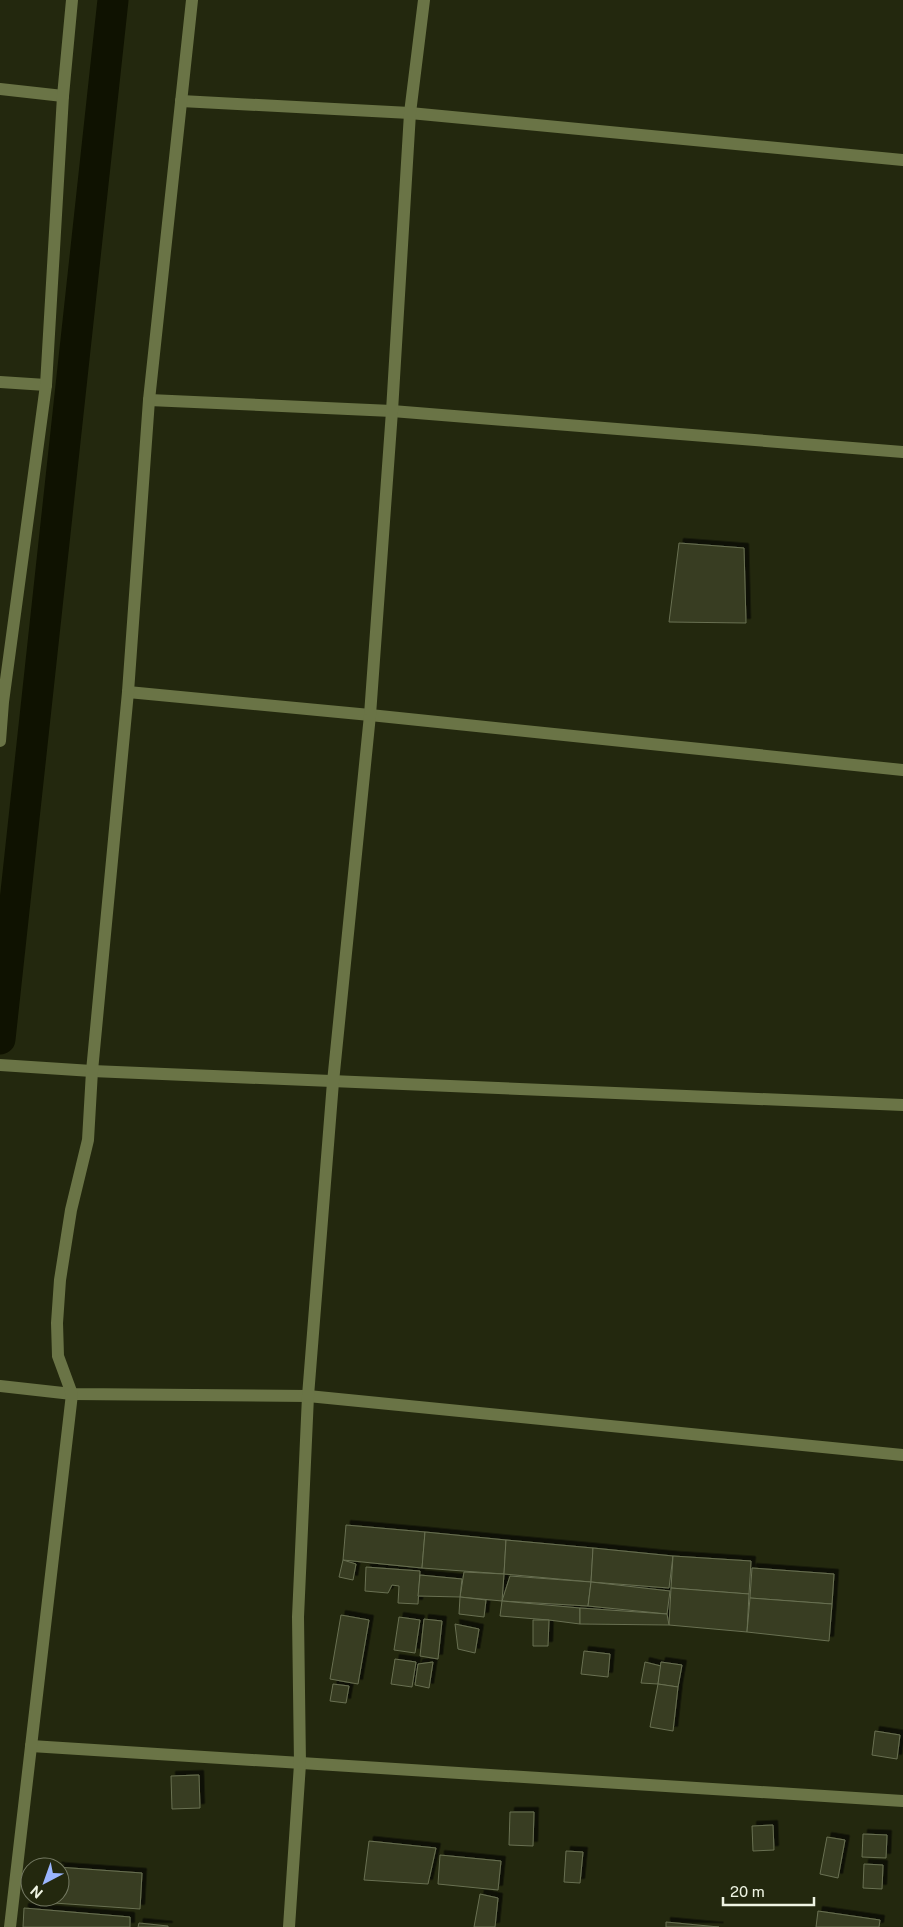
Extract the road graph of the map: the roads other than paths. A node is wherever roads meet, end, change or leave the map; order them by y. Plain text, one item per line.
1 (72, 0) edge
2 (192, 0) edge
3 (424, 0) edge
4 (0, 89) edge
5 (63, 96) junction
6 (181, 101) junction
7 (410, 113) junction
8 (903, 160) edge
9 (0, 382) edge
10 (46, 385) junction
11 (149, 400) junction
12 (392, 411) junction
13 (903, 452) edge
14 (128, 692) junction
15 (2, 702) edge
16 (370, 715) junction
17 (0, 741) edge
18 (903, 770) edge
19 (0, 1065) edge
20 (92, 1071) junction
21 (333, 1082) junction
22 (903, 1105) edge
23 (0, 1386) edge
24 (72, 1394) junction
25 (308, 1396) junction
26 (903, 1455) edge
27 (31, 1746) junction
28 (300, 1764) junction
29 (903, 1800) edge
30 (10, 1927) edge
31 (289, 1927) edge

1 - 5 street
2 - 6 street
3 - 7 street
4 - 5 street
5 - 10 street
6 - 7 street
6 - 11 street
7 - 8 street
7 - 12 street
9 - 10 street
10 - 15 street
11 - 12 street
11 - 14 street
12 - 13 street
12 - 16 street
14 - 16 street
14 - 20 street
15 - 17 street
16 - 18 street
16 - 21 street
19 - 20 street
20 - 21 street
20 - 24 street
21 - 22 street
21 - 25 street
23 - 24 street
24 - 25 street
24 - 27 street
25 - 26 street
25 - 28 street
27 - 28 street
27 - 30 street
28 - 29 street
28 - 31 street

